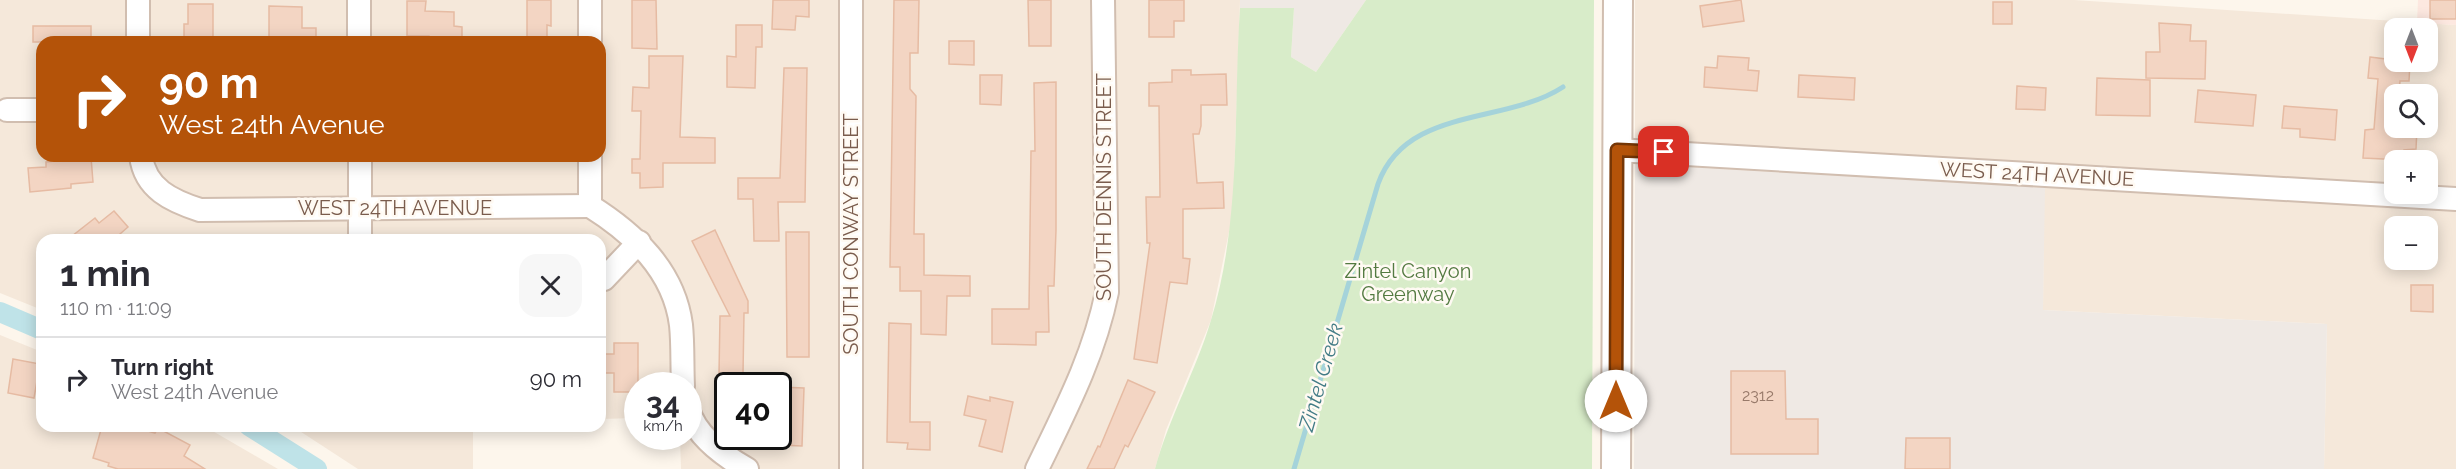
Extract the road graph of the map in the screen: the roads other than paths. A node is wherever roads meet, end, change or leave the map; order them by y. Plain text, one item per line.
1 (138, 0) edge
2 (359, 0) edge
3 (591, 0) edge
4 (851, 0) edge
5 (1103, 0) edge
6 (1618, 0) edge
7 (138, 36) edge
8 (359, 36) edge
9 (590, 36) edge
10 (7, 110) dead end
11 (36, 110) edge
12 (1617, 150) junction
13 (143, 162) edge
14 (360, 162) edge
15 (590, 162) edge
16 (2456, 200) edge
17 (590, 206) junction
18 (360, 207) junction
19 (360, 234) edge
20 (639, 242) junction
21 (606, 277) edge
22 (683, 372) edge
23 (702, 431) edge
24 (747, 469) edge
25 (851, 469) edge
26 (1037, 469) edge
27 (1616, 469) edge

1 - 7 street
2 - 8 street
3 - 9 street
4 - 25 street, SOUTH CONWAY STREET
5 - 26 street, SOUTH DENNIS STREET
6 - 12 street
10 - 11 street
12 - 16 street, WEST 24TH AVENUE
12 - 27 street
13 - 18 street, WEST 24TH AVENUE
14 - 18 street
15 - 17 street
17 - 18 street, WEST 24TH AVENUE
17 - 20 street
18 - 19 street
20 - 21 street
20 - 22 street
23 - 24 street

